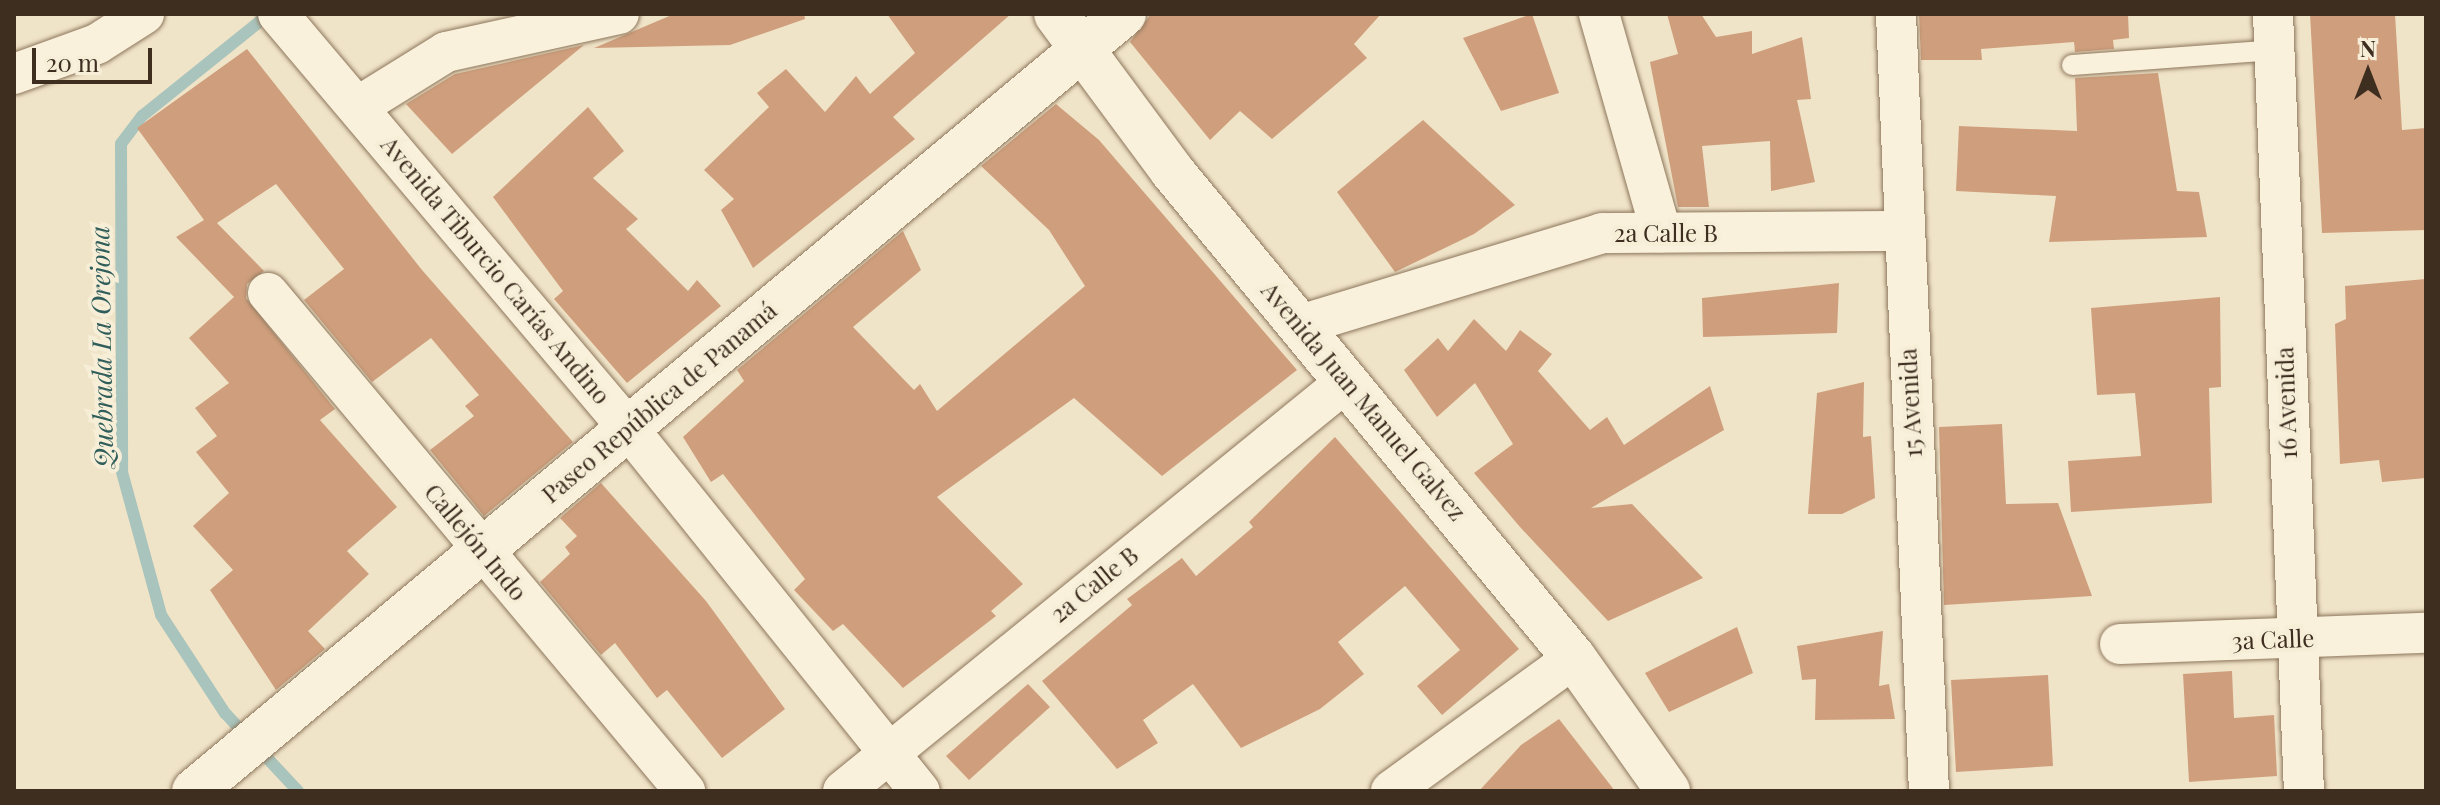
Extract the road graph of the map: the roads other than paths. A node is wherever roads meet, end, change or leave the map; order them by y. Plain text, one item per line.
1 (144, 14) edge
2 (465, 14) edge
3 (619, 14) edge
4 (1056, 14) edge
5 (1124, 14) edge
6 (1599, 14) edge
7 (1896, 14) edge
8 (279, 15) edge
9 (2273, 32) edge
10 (1085, 47) junction
11 (446, 52) junction
12 (2072, 65) dead end
13 (14, 74) edge
14 (359, 106) junction
15 (1902, 231) junction
16 (1661, 232) junction
17 (268, 293) dead end
18 (1300, 325) junction
19 (1347, 381) junction
20 (627, 427) junction
21 (483, 551) junction
22 (2426, 633) edge
23 (2294, 639) junction
24 (2120, 644) dead end
25 (1574, 658) junction
26 (886, 751) junction
27 (194, 791) edge
28 (685, 791) edge
29 (843, 791) edge
30 (920, 791) edge
31 (1391, 791) edge
32 (1668, 791) edge
33 (1929, 791) edge
34 (2304, 791) edge

1 - 13 street
2 - 11 street
3 - 11 street
4 - 10 street, Avenida Juan Manuel Galvez
5 - 10 street, Paseo República de Panamá
6 - 16 street
7 - 15 street, 15 Avenida
8 - 14 street, Avenida Tiburcio Carías Andino
9 - 12 lane
9 - 23 street, 16 Avenida
10 - 18 street, Avenida Juan Manuel Galvez
10 - 20 street, Paseo República de Panamá
11 - 14 street
14 - 20 street, Avenida Tiburcio Carías Andino
15 - 16 street, 2a Calle B
15 - 33 street, 15 Avenida
16 - 18 street, 2a Calle B
17 - 21 street, Callejón Indo
18 - 19 street, Avenida Juan Manuel Galvez
19 - 25 street, Avenida Juan Manuel Galvez
19 - 26 street, 2a Calle B
20 - 21 street, Paseo República de Panamá
20 - 26 street, Avenida Tiburcio Carías Andino
21 - 27 street, Paseo República de Panamá
21 - 28 street, Callejón Indo
22 - 23 street, 3a Calle
23 - 24 street, 3a Calle
23 - 34 street, 16 Avenida
25 - 31 street
25 - 32 street, Avenida Juan Manuel Galvez
26 - 29 street, 2a Calle B
26 - 30 street, Avenida Tiburcio Carías Andino

